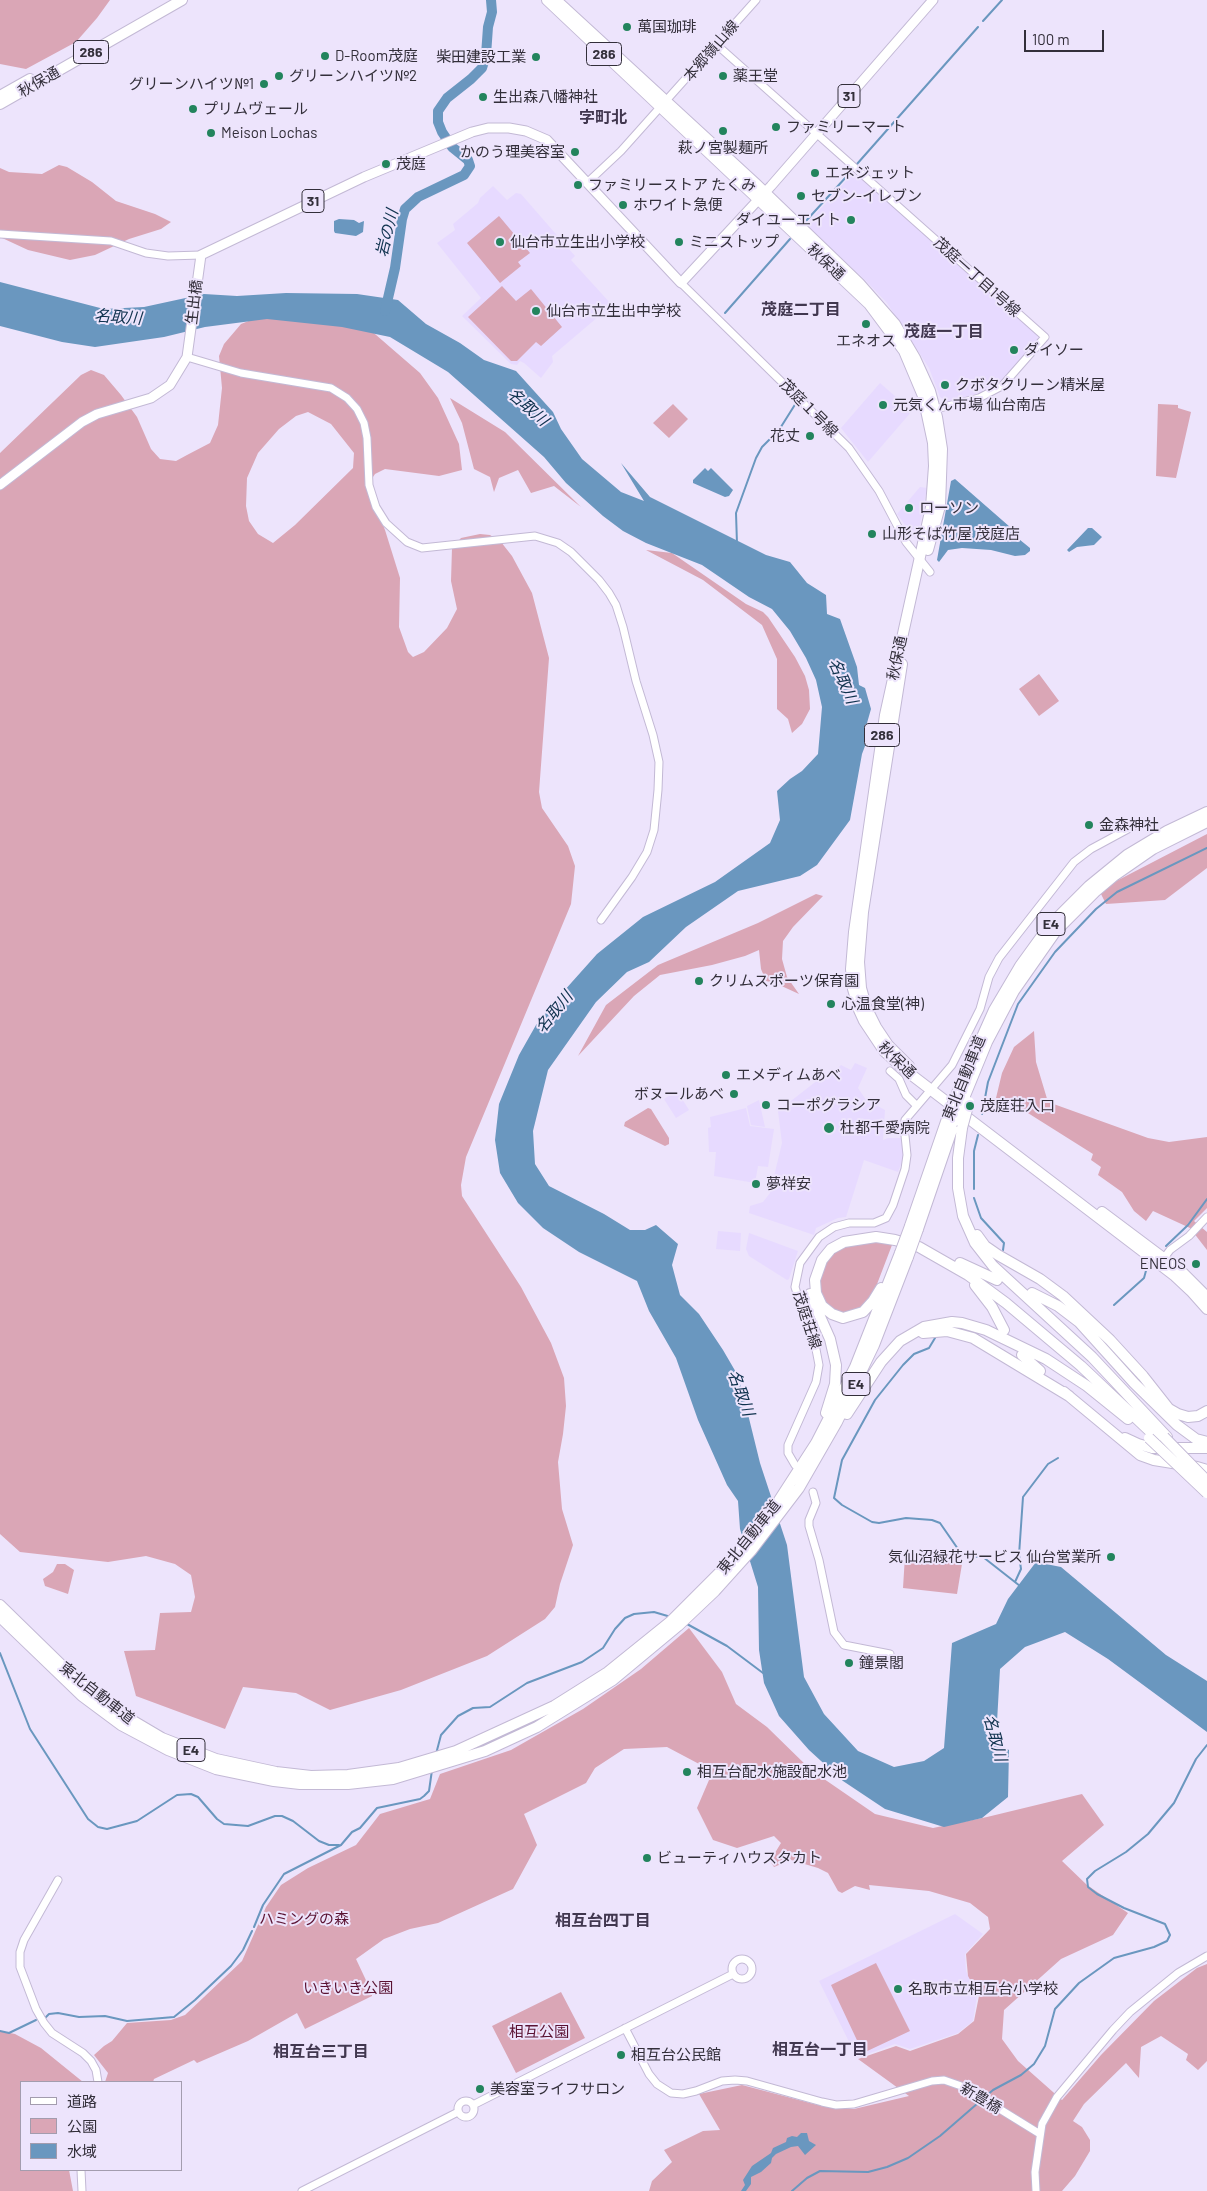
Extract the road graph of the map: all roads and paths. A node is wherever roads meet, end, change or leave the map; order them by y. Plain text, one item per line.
1 (170, 0) edge
2 (182, 0) edge
3 (547, 0) edge
4 (556, 0) edge
5 (756, 0) edge
6 (933, 0) edge
7 (717, 45) junction
8 (0, 96) edge
9 (0, 104) edge
10 (664, 105) junction
11 (817, 134) junction
12 (588, 182) junction
13 (762, 196) junction
14 (0, 234) edge
15 (200, 258) junction
16 (681, 282) junction
17 (187, 357) junction
18 (931, 410) junction
19 (0, 485) edge
20 (921, 563) junction
21 (1207, 812) edge
22 (1141, 822) dead end
23 (1207, 822) edge
24 (601, 920) dead end
25 (890, 1071) dead end
26 (934, 1088) junction
27 (963, 1098) junction
28 (917, 1106) junction
29 (955, 1122) junction
30 (960, 1198) junction
31 (1207, 1217) edge
32 (911, 1227) junction
33 (930, 1252) junction
34 (901, 1254) junction
35 (944, 1255) junction
36 (1164, 1257) junction
37 (1175, 1276) junction
38 (998, 1280) dead end
39 (1032, 1293) dead end
40 (1207, 1296) edge
41 (1207, 1309) edge
42 (1079, 1316) junction
43 (1207, 1317) edge
44 (1004, 1330) dead end
45 (1094, 1331) junction
46 (1110, 1340) junction
47 (1101, 1348) junction
48 (1022, 1355) dead end
49 (866, 1385) junction
50 (1148, 1390) junction
51 (1070, 1396) junction
52 (1159, 1402) junction
53 (1168, 1411) junction
54 (1207, 1411) edge
55 (1097, 1419) junction
56 (1159, 1437) junction
57 (1207, 1442) edge
58 (1207, 1448) edge
59 (795, 1465) dead end
60 (1207, 1470) edge
61 (795, 1477) junction
62 (1207, 1480) edge
63 (813, 1492) dead end
64 (1207, 1492) edge
65 (788, 1500) junction
66 (0, 1605) edge
67 (0, 1617) edge
68 (674, 1624) junction
69 (890, 1654) dead end
70 (428, 1765) junction
71 (58, 1880) dead end
72 (1207, 1956) edge
73 (733, 1974) dead end
74 (625, 2028) junction
75 (98, 2081) edge
76 (473, 2105) junction
77 (458, 2112) junction
78 (1040, 2134) junction
79 (81, 2171) edge
80 (82, 2191) edge
81 (302, 2191) edge
82 (1036, 2191) edge

1 - 8 highway, 秋保通 / 286
2 - 9 highway, 秋保通 / 286
3 - 10 highway, 秋保通 / 286
4 - 10 highway, 秋保通 / 286
5 - 7 street, 本郷嶺山線
6 - 11 main road, 31
7 - 10 street, 本郷嶺山線
7 - 11 street
10 - 12 street, 本郷嶺山線
10 - 13 highway, 秋保通 / 286
11 - 13 main road, 31
11 - 18 street, 茂庭一丁目1号線
12 - 15 main road, 31
12 - 16 main road, 31
13 - 16 main road, 31
13 - 18 highway, 秋保通 / 286
14 - 15 street
15 - 17 main road, 生出橋
16 - 20 street, 茂庭１号線
17 - 19 main road
17 - 24 street
18 - 20 highway, 秋保通 / 286
20 - 26 highway, 秋保通 / 286
21 - 27 highway, 東北自動車道 / E4
22 - 26 street, 茂庭荘線
23 - 27 highway, E4
25 - 28 street
26 - 28 street, 茂庭荘線
26 - 36 highway, 秋保通 / 286
27 - 29 highway, bridge
27 - 29 highway, 東北自動車道 / E4, bridge
28 - 59 street, 茂庭荘線
29 - 30 highway
29 - 32 highway, 東北自動車道 / E4
29 - 32 highway, 東北自動車道 / E4
30 - 42 highway
30 - 56 highway
31 - 36 street
32 - 34 highway, 東北自動車道 / E4, bridge
33 - 34 highway
33 - 44 highway
33 - 56 highway
34 - 61 highway, 東北自動車道 / E4
34 - 65 highway, 東北自動車道 / E4
35 - 38 highway
35 - 56 highway
35 - 61 highway
36 - 37 highway, 秋保通 / 286
36 - 40 highway, 秋保通 / 286
37 - 41 highway, 秋保通 / 286
37 - 43 highway
39 - 42 highway
42 - 45 highway
42 - 46 highway
42 - 47 highway
45 - 46 highway
45 - 47 highway
45 - 52 highway
46 - 50 highway
47 - 50 highway
48 - 51 highway
49 - 51 highway
49 - 56 highway
49 - 65 highway
50 - 52 highway
50 - 53 highway
51 - 55 highway
52 - 53 highway
53 - 54 highway
53 - 57 highway
55 - 58 highway
55 - 60 highway
56 - 62 highway, bridge
56 - 64 highway, bridge
61 - 65 highway, 東北自動車道 / E4
63 - 69 street
65 - 68 highway, 東北自動車道 / E4
65 - 68 highway, 東北自動車道 / E4
66 - 70 highway, 東北自動車道 / E4
67 - 70 highway, 東北自動車道 / E4
68 - 70 highway, 東北自動車道 / E4
71 - 75 street
72 - 78 street
73 - 74 street
74 - 76 street
74 - 78 street, 新豊橋
76 - 77 street
76 - 77 street
77 - 81 street
78 - 82 street
79 - 80 street

